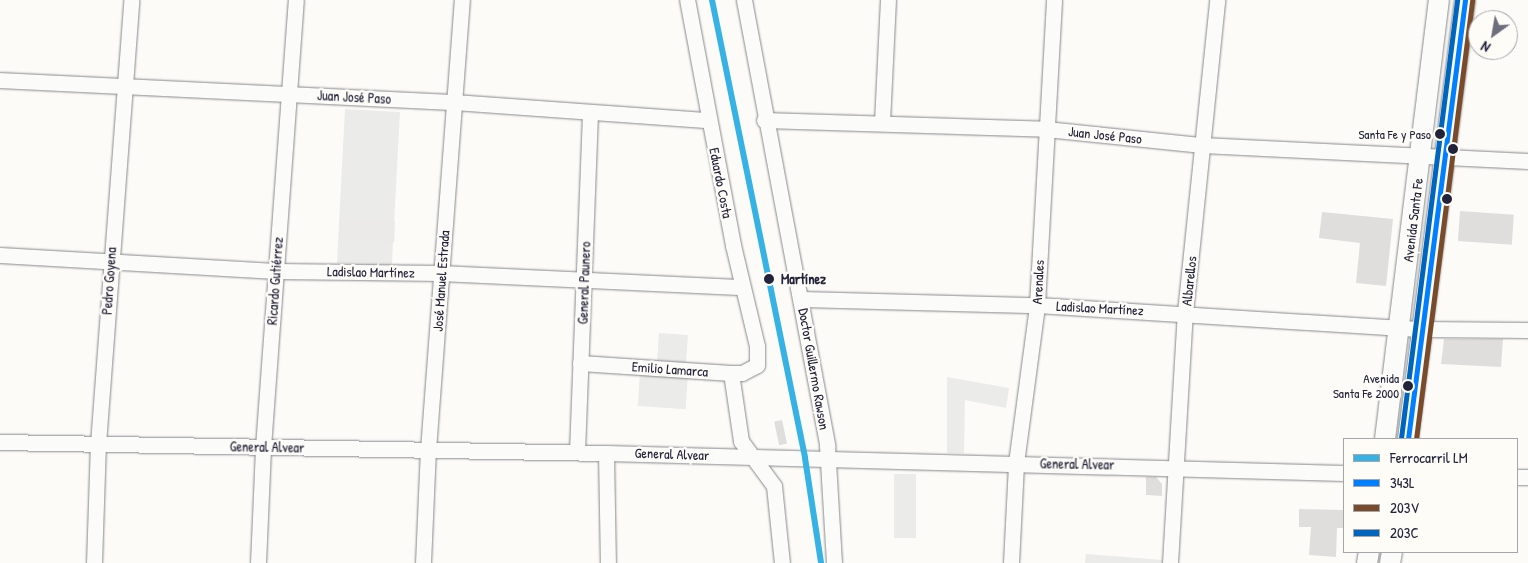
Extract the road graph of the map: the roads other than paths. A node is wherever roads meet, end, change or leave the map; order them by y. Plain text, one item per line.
1 (131, 0) edge
2 (296, 0) edge
3 (462, 0) edge
4 (687, 0) edge
5 (744, 0) edge
6 (888, 0) edge
7 (1054, 0) edge
8 (1217, 0) edge
9 (1439, 0) edge
10 (1465, 0) edge
11 (0, 80) edge
12 (125, 87) junction
13 (288, 94) junction
14 (454, 102) junction
15 (590, 114) junction
16 (708, 120) junction
17 (764, 120) junction
18 (882, 122) junction
19 (1046, 129) junction
20 (1202, 145) junction
21 (1421, 158) junction
22 (1446, 158) junction
23 (1528, 161) edge
24 (0, 256) edge
25 (110, 262) junction
26 (276, 270) junction
27 (442, 273) junction
28 (584, 279) junction
29 (742, 286) junction
30 (802, 299) junction
31 (1037, 305) junction
32 (1186, 312) junction
33 (1399, 328) junction
34 (1422, 329) junction
35 (1528, 330) edge
36 (580, 363) junction
37 (757, 365) joint
38 (731, 373) junction
39 (1385, 438) edge
40 (1408, 438) edge
41 (0, 442) edge
42 (98, 444) junction
43 (263, 447) junction
44 (428, 450) junction
45 (577, 452) junction
46 (606, 453) junction
47 (752, 457) junction
48 (829, 460) junction
49 (1016, 463) junction
50 (1174, 466) junction
51 (1343, 473) edge
52 (94, 563) edge
53 (258, 563) edge
54 (423, 563) edge
55 (608, 563) edge
56 (782, 563) edge
57 (834, 563) edge
58 (1011, 563) edge
59 (1170, 563) edge

1 - 12 street, Pedro Goyena
2 - 13 street, Ricardo Gutiérrez
3 - 14 street, José Manuel Estrada
4 - 16 street, Eduardo Costa
5 - 17 street, Doctor Guillermo Rawson
6 - 18 street
7 - 19 street, Arenales
8 - 20 street, Albarellos
9 - 21 main road, Avenida Santa Fe
10 - 22 main road, Avenida Santa Fe
11 - 12 street, Juan José Paso
12 - 13 street, Juan José Paso
12 - 25 street, Pedro Goyena
13 - 14 street, Juan José Paso
13 - 26 street, Ricardo Gutiérrez
14 - 15 street, Juan José Paso
14 - 27 street, José Manuel Estrada
15 - 16 street, Juan José Paso
15 - 28 street, General Paunero
16 - 29 street, Eduardo Costa
17 - 18 street, Juan José Paso
17 - 30 street, Doctor Guillermo Rawson
18 - 19 street, Juan José Paso
19 - 20 street, Juan José Paso
19 - 31 street, Arenales
20 - 21 street, Juan José Paso
20 - 32 street, Albarellos
21 - 22 street, Juan José Paso
21 - 33 main road, Avenida Santa Fe
22 - 23 street, Juan José Paso
22 - 34 main road, Avenida Santa Fe
24 - 25 street, Ladislao Martínez
25 - 26 street, Ladislao Martínez
25 - 42 street, Pedro Goyena
26 - 27 street, Ladislao Martínez
26 - 43 street, Ricardo Gutiérrez
27 - 28 street, Ladislao Martínez
27 - 44 street, José Manuel Estrada
28 - 29 street, Ladislao Martínez
28 - 36 street, General Paunero
29 - 37 street, Eduardo Costa
30 - 31 street, Ladislao Martínez
30 - 48 street, Doctor Guillermo Rawson
31 - 32 street, Ladislao Martínez
31 - 49 street, Arenales
32 - 33 street, Ladislao Martínez
32 - 50 street, Albarellos
33 - 34 street, Ladislao Martínez
33 - 39 main road, Avenida Santa Fe
34 - 35 street, Ladislao Martínez
34 - 40 main road, Avenida Santa Fe
36 - 38 street, Emilio Lamarca
36 - 45 street, General Paunero
37 - 38 street, Emilio Lamarca
38 - 47 street
41 - 42 street, General Alvear
42 - 43 street, General Alvear
42 - 52 street, Pedro Goyena
43 - 44 street, General Alvear
43 - 53 street, Ricardo Gutiérrez
44 - 45 street, General Alvear
44 - 54 street, José Manuel Estrada
45 - 46 street, General Alvear
46 - 47 street, General Alvear
46 - 55 street
47 - 48 street, General Alvear
47 - 56 street
48 - 49 street, General Alvear
48 - 57 street, Doctor Guillermo Rawson
49 - 50 street, General Alvear
49 - 58 street, Arenales
50 - 51 street, General Alvear
50 - 59 street, Albarellos

